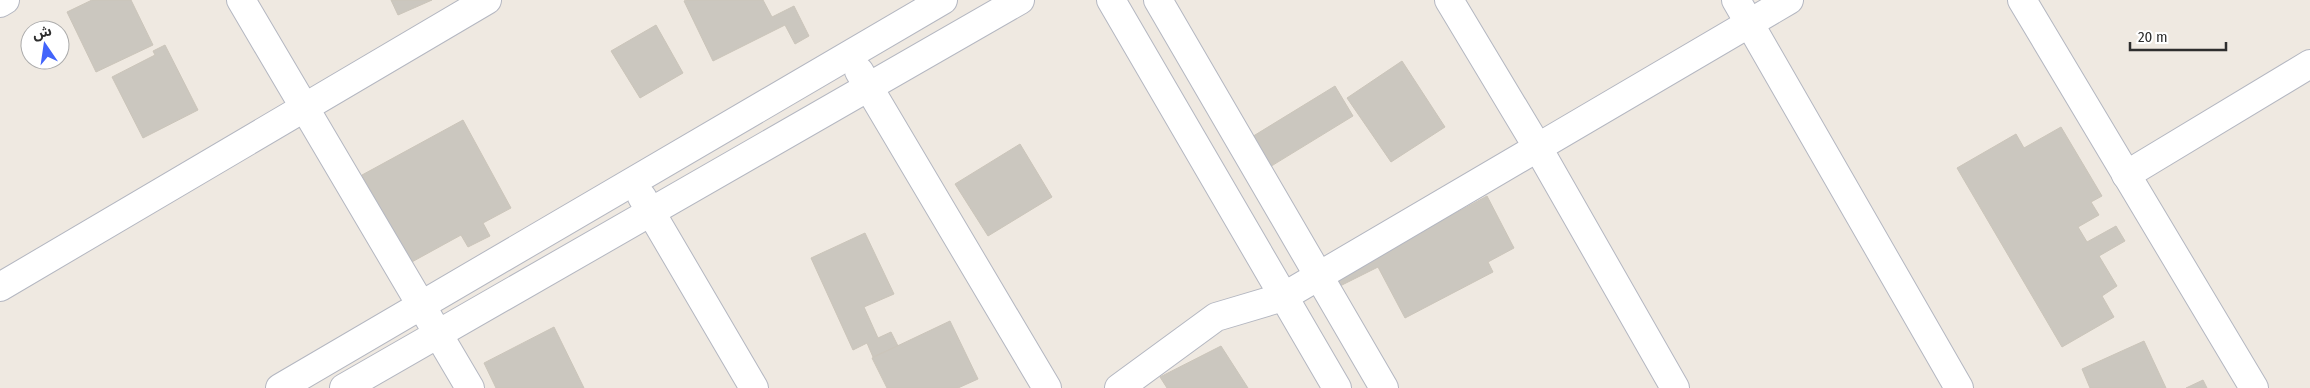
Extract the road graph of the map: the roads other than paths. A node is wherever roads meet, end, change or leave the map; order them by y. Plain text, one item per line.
1 (5, 0) edge
2 (241, 0) edge
3 (487, 0) edge
4 (943, 0) edge
5 (1020, 0) edge
6 (1111, 0) edge
7 (1158, 0) edge
8 (1449, 0) edge
9 (1789, 0) edge
10 (2022, 0) edge
11 (0, 3) edge
12 (1743, 11) edge
13 (849, 55) junction
14 (2310, 64) edge
15 (869, 87) junction
16 (305, 106) junction
17 (1538, 148) junction
18 (2126, 175) junction
19 (632, 182) junction
20 (652, 212) junction
21 (1319, 277) junction
22 (0, 287) edge
23 (1283, 297) junction
24 (422, 304) junction
25 (439, 334) junction
26 (280, 388) edge
27 (344, 388) edge
28 (470, 388) edge
29 (754, 388) edge
30 (1047, 388) edge
31 (1119, 388) edge
32 (1337, 388) edge
33 (1384, 388) edge
34 (1675, 388) edge
35 (1959, 388) edge
36 (2254, 388) edge

1 - 11 street
2 - 16 street
3 - 16 street
4 - 13 street
5 - 15 street
6 - 23 street
7 - 21 street
8 - 17 street
9 - 12 street
10 - 18 street
12 - 17 street
12 - 35 street
13 - 15 street
13 - 19 street
14 - 18 street
15 - 20 street
15 - 30 street
16 - 22 street
16 - 24 street
17 - 21 street
17 - 34 street
18 - 36 street
19 - 20 street
19 - 24 street
20 - 25 street
20 - 29 street
21 - 23 street
21 - 33 street
23 - 31 street
23 - 32 street
24 - 25 street
24 - 26 street
25 - 27 street
25 - 28 street

